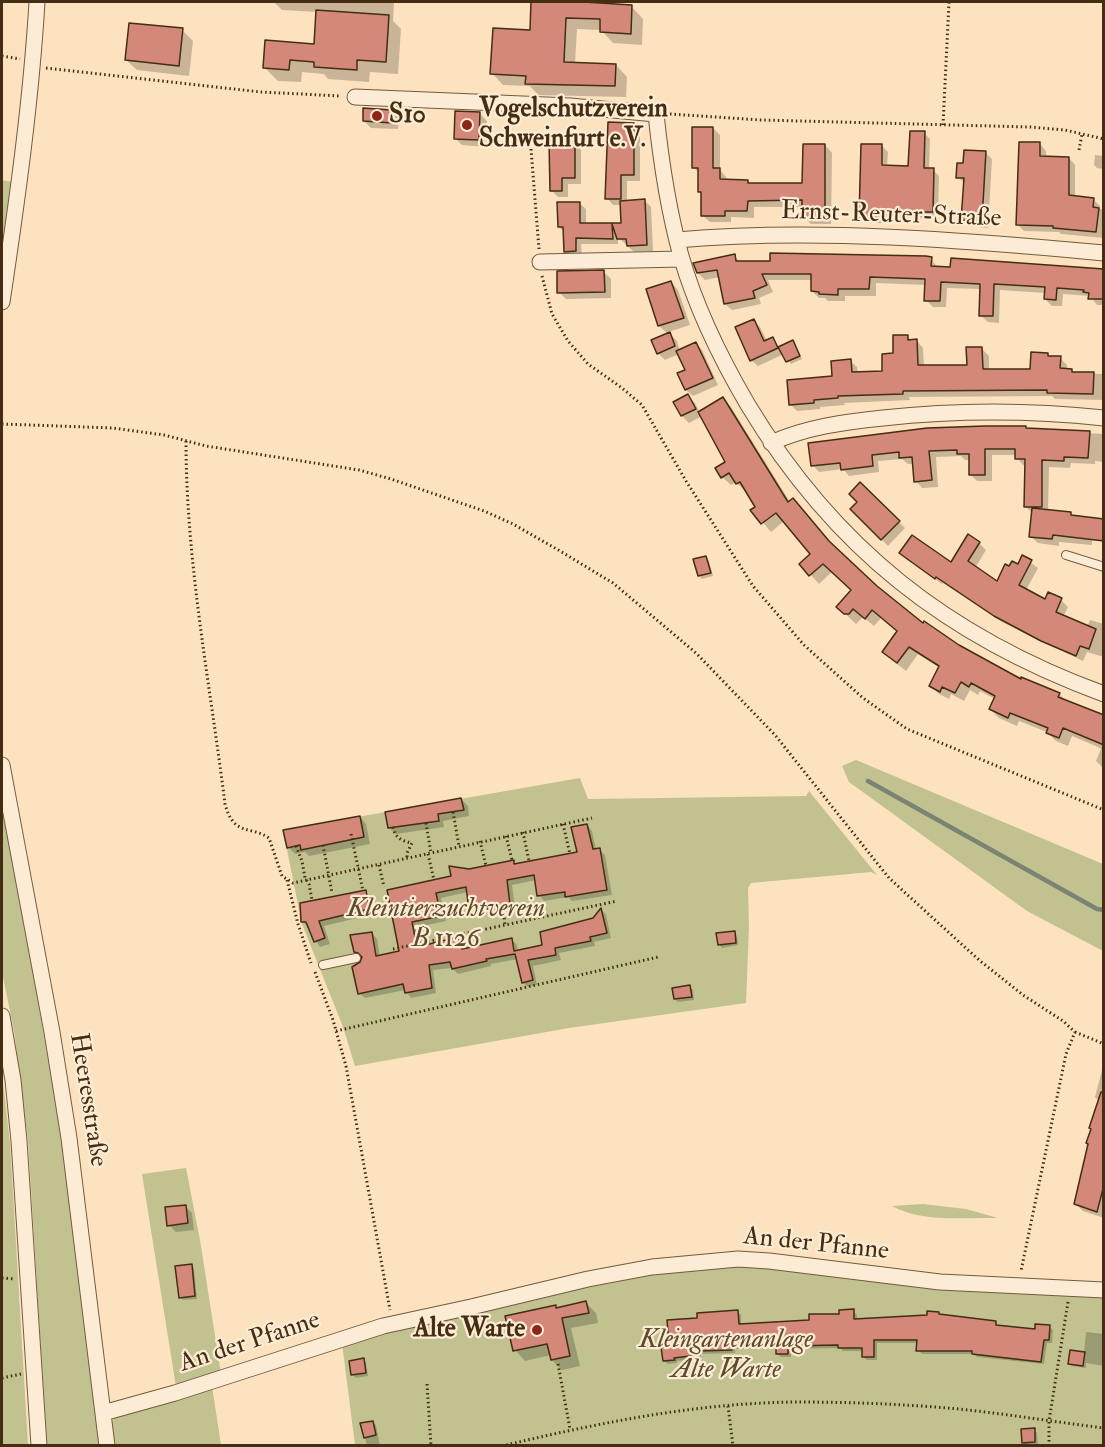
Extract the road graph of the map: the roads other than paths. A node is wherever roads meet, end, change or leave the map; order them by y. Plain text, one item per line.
1 (37, 2) edge
2 (355, 97) road end
3 (677, 240) junction
4 (1104, 253) edge
5 (682, 259) junction
6 (540, 262) road end
7 (2, 302) edge
8 (1104, 418) edge
9 (771, 443) junction
10 (1066, 555) dead end
11 (1104, 567) edge
12 (1104, 694) edge
13 (2, 765) edge
14 (356, 958) dead end
15 (323, 965) dead end
16 (2, 1016) edge
17 (1104, 1290) edge
18 (103, 1413) junction
19 (39, 1446) edge
20 (107, 1446) edge

1 - 7 street
2 - 3 street
3 - 4 street, Ernst-Reuter-Straße
3 - 5 street
5 - 6 street
5 - 9 street
8 - 9 street
9 - 12 street
10 - 11 lane
13 - 18 street, Heeresstraße
14 - 15 lane
16 - 19 street
17 - 18 street, An der Pfanne
18 - 20 street, Heeresstraße

